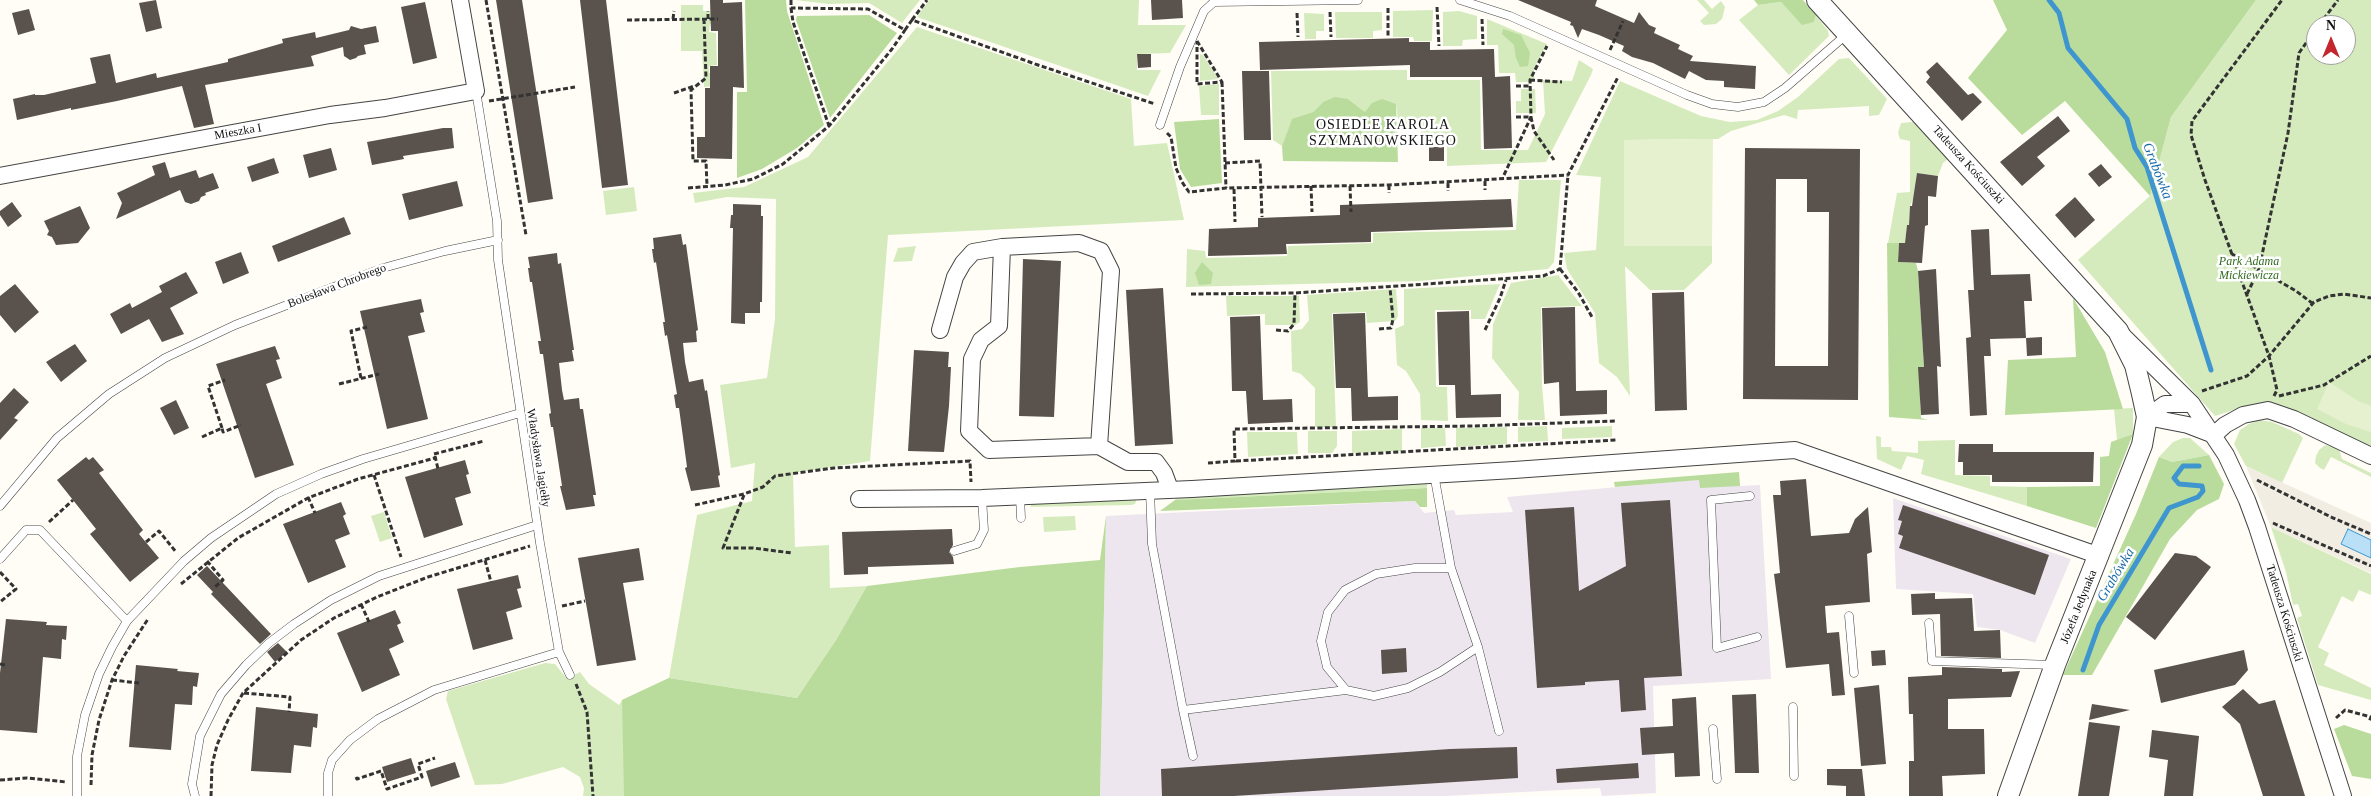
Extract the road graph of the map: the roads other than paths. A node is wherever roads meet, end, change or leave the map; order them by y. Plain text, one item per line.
1 (460, 0) edge
2 (1358, 0) edge
3 (1460, 0) edge
4 (1817, 0) edge
5 (1848, 34) junction
6 (476, 91) junction
7 (1160, 125) road end
8 (0, 176) edge
9 (498, 240) junction
10 (1002, 247) junction
11 (940, 330) dead end
12 (2118, 331) junction
13 (2196, 398) junction
14 (520, 413) junction
15 (2147, 417) junction
16 (2214, 435) junction
17 (1099, 446) junction
18 (2371, 456) edge
19 (1434, 473) junction
20 (1170, 489) junction
21 (1150, 490) junction
22 (1020, 496) junction
23 (1750, 496) dead end
24 (977, 498) junction
25 (859, 499) dead end
26 (0, 506) edge
27 (1021, 518) dead end
28 (537, 525) junction
29 (954, 551) dead end
30 (2100, 556) junction
31 (0, 559) edge
32 (1451, 568) junction
33 (1849, 616) dead end
34 (126, 621) junction
35 (1929, 623) dead end
36 (1758, 637) dead end
37 (1478, 647) junction
38 (559, 652) junction
39 (2055, 665) junction
40 (1854, 673) dead end
41 (570, 675) road end
42 (1346, 690) junction
43 (1793, 708) dead end
44 (1183, 710) junction
45 (1713, 730) dead end
46 (1499, 731) dead end
47 (1193, 756) dead end
48 (1794, 776) dead end
49 (1717, 779) dead end
50 (77, 796) edge
51 (195, 796) edge
52 (328, 796) edge
53 (2008, 796) edge
54 (2343, 796) edge

1 - 6 street
2 - 7 lane
3 - 5 lane
4 - 5 street, Tadeusza Kościuszki
5 - 12 street, Tadeusza Kościuszki
6 - 8 street, Mieszka I
6 - 9 lane
9 - 14 lane, Władysława Jagiełły
9 - 26 lane, Bolesława Chrobrego
10 - 11 street
10 - 17 street
10 - 17 street
12 - 13 street, Tadeusza Kościuszki
12 - 15 street, Tadeusza Kościuszki
13 - 15 street
13 - 16 street, Tadeusza Kościuszki
14 - 28 lane, Władysława Jagiełły
14 - 34 lane
15 - 16 street
15 - 30 street, Józefa Jedynaka
16 - 18 street
16 - 54 street, Tadeusza Kościuszki
17 - 20 street
19 - 20 street
19 - 30 street
19 - 32 lane
20 - 21 street
21 - 22 street
21 - 44 lane
22 - 24 street
22 - 27 lane
23 - 36 lane
24 - 25 street
24 - 29 lane
28 - 38 lane, Władysława Jagiełły
28 - 51 lane
30 - 39 street, Józefa Jedynaka
31 - 34 lane
32 - 37 lane
32 - 42 lane
33 - 40 lane
34 - 50 lane
35 - 39 lane
37 - 42 lane
37 - 46 lane
38 - 41 lane, Władysława Jagiełły
38 - 52 lane
39 - 53 street, Józefa Jedynaka
42 - 44 lane
43 - 48 lane
44 - 47 lane
45 - 49 lane

